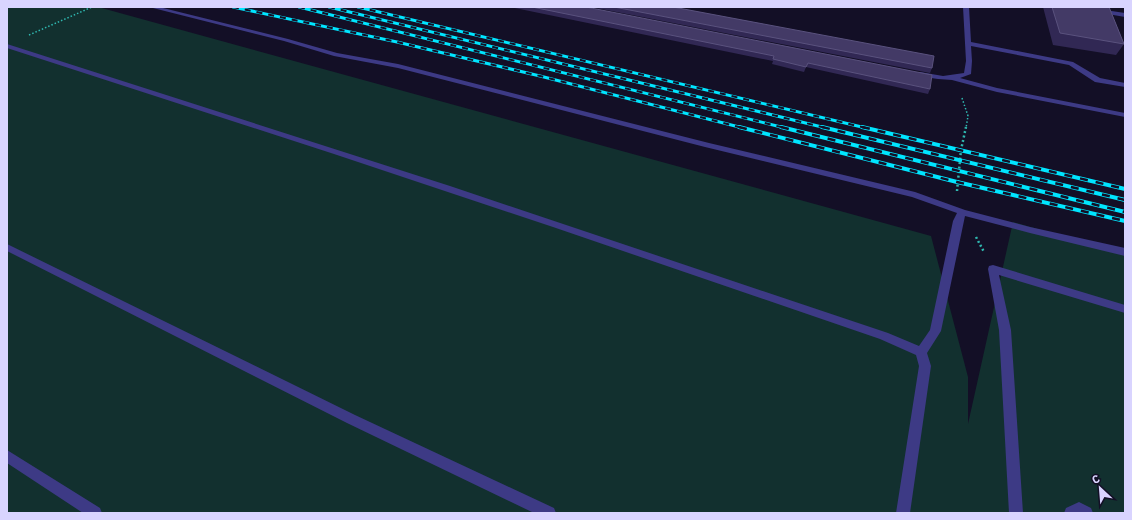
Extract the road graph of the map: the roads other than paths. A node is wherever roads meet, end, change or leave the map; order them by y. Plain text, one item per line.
1 (152, 7) edge
2 (966, 7) edge
3 (1088, 10) edge
4 (1125, 14) edge
5 (968, 43) junction
6 (7, 46) edge
7 (914, 73) edge
8 (955, 78) junction
9 (1125, 85) edge
10 (1125, 115) edge
11 (962, 212) junction
12 (7, 248) edge
13 (1125, 252) edge
14 (1125, 309) edge
15 (921, 352) junction
16 (7, 456) edge
17 (94, 513) edge
18 (549, 513) edge
19 (903, 513) edge
20 (1016, 513) edge
21 (1071, 513) edge
22 (1086, 513) edge

1 - 11 street
2 - 5 street
3 - 4 street
5 - 8 street
5 - 9 street
6 - 15 street
7 - 8 street
8 - 10 street
11 - 13 street
11 - 15 street
12 - 18 street
14 - 20 street
15 - 19 street
16 - 17 street
21 - 22 street

